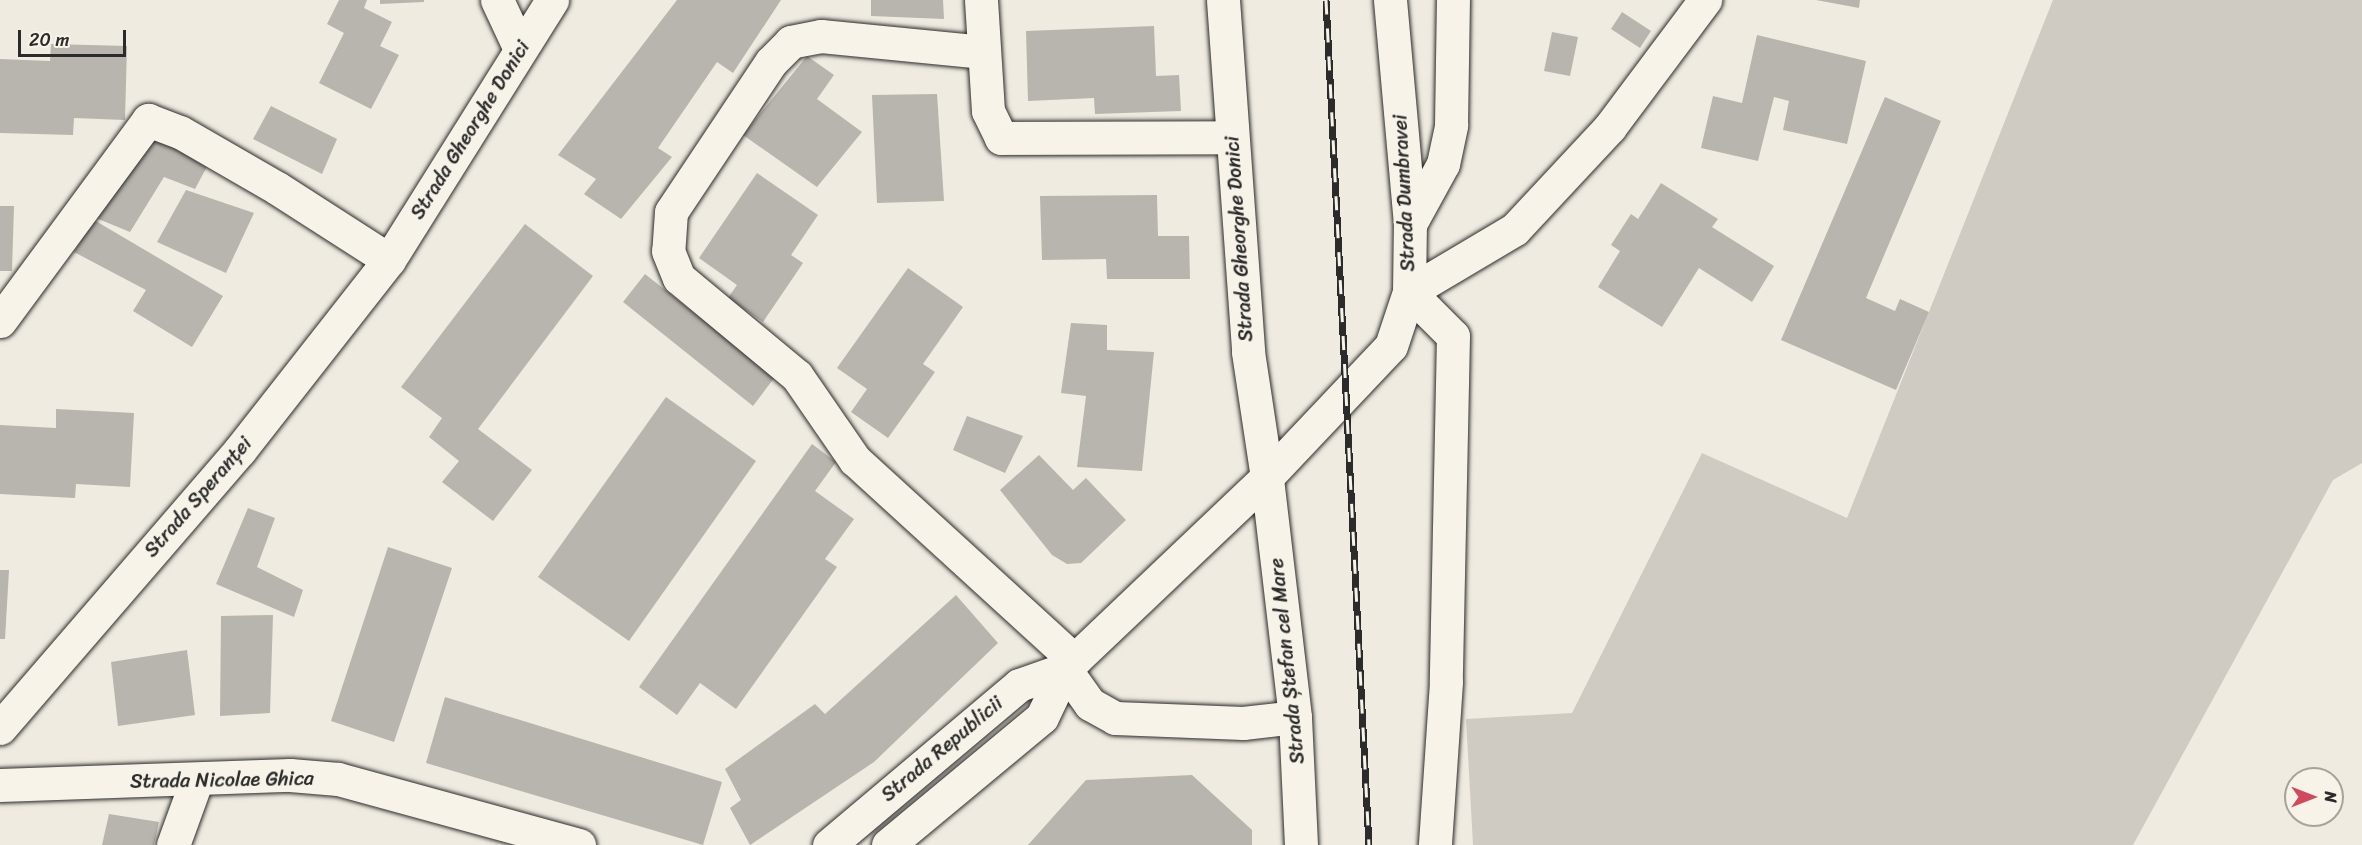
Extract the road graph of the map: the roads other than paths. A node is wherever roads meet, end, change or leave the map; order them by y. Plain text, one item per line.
1 (497, 0) edge
2 (552, 0) edge
3 (981, 0) edge
4 (1223, 0) edge
5 (1390, 0) edge
6 (1453, 0) edge
7 (1705, 0) edge
8 (520, 49) junction
9 (984, 52) junction
10 (1231, 137) junction
11 (1410, 224) junction
12 (389, 260) junction
13 (1409, 292) junction
14 (0, 321) edge
15 (1266, 477) junction
16 (1070, 665) junction
17 (1295, 717) junction
18 (0, 728) edge
19 (197, 779) junction
20 (0, 785) edge
21 (173, 845) edge
22 (579, 845) edge
23 (829, 845) edge
24 (888, 845) edge
25 (1301, 845) edge
26 (1435, 845) edge

1 - 8 street
2 - 8 street, Strada Gheorghe Donici
3 - 9 street
4 - 10 street, Strada Gheorghe Donici
5 - 11 street, Strada Dumbravei
6 - 11 street
7 - 13 street
8 - 12 street, Strada Gheorghe Donici
9 - 10 street
9 - 16 street
10 - 15 street, Strada Gheorghe Donici
11 - 13 street, Strada Dumbravei
12 - 14 street
12 - 18 street, Strada Speranței
13 - 15 street, Strada Dumbravei
13 - 26 street
15 - 16 street, Strada Republicii
15 - 17 street, Strada Ștefan cel Mare
16 - 17 street
16 - 23 street, Strada Republicii
16 - 24 street, Strada Republicii
17 - 25 street, Strada Ștefan cel Mare
19 - 20 street, Strada Nicolae Ghica
19 - 21 street
19 - 22 street, Strada Nicolae Ghica

